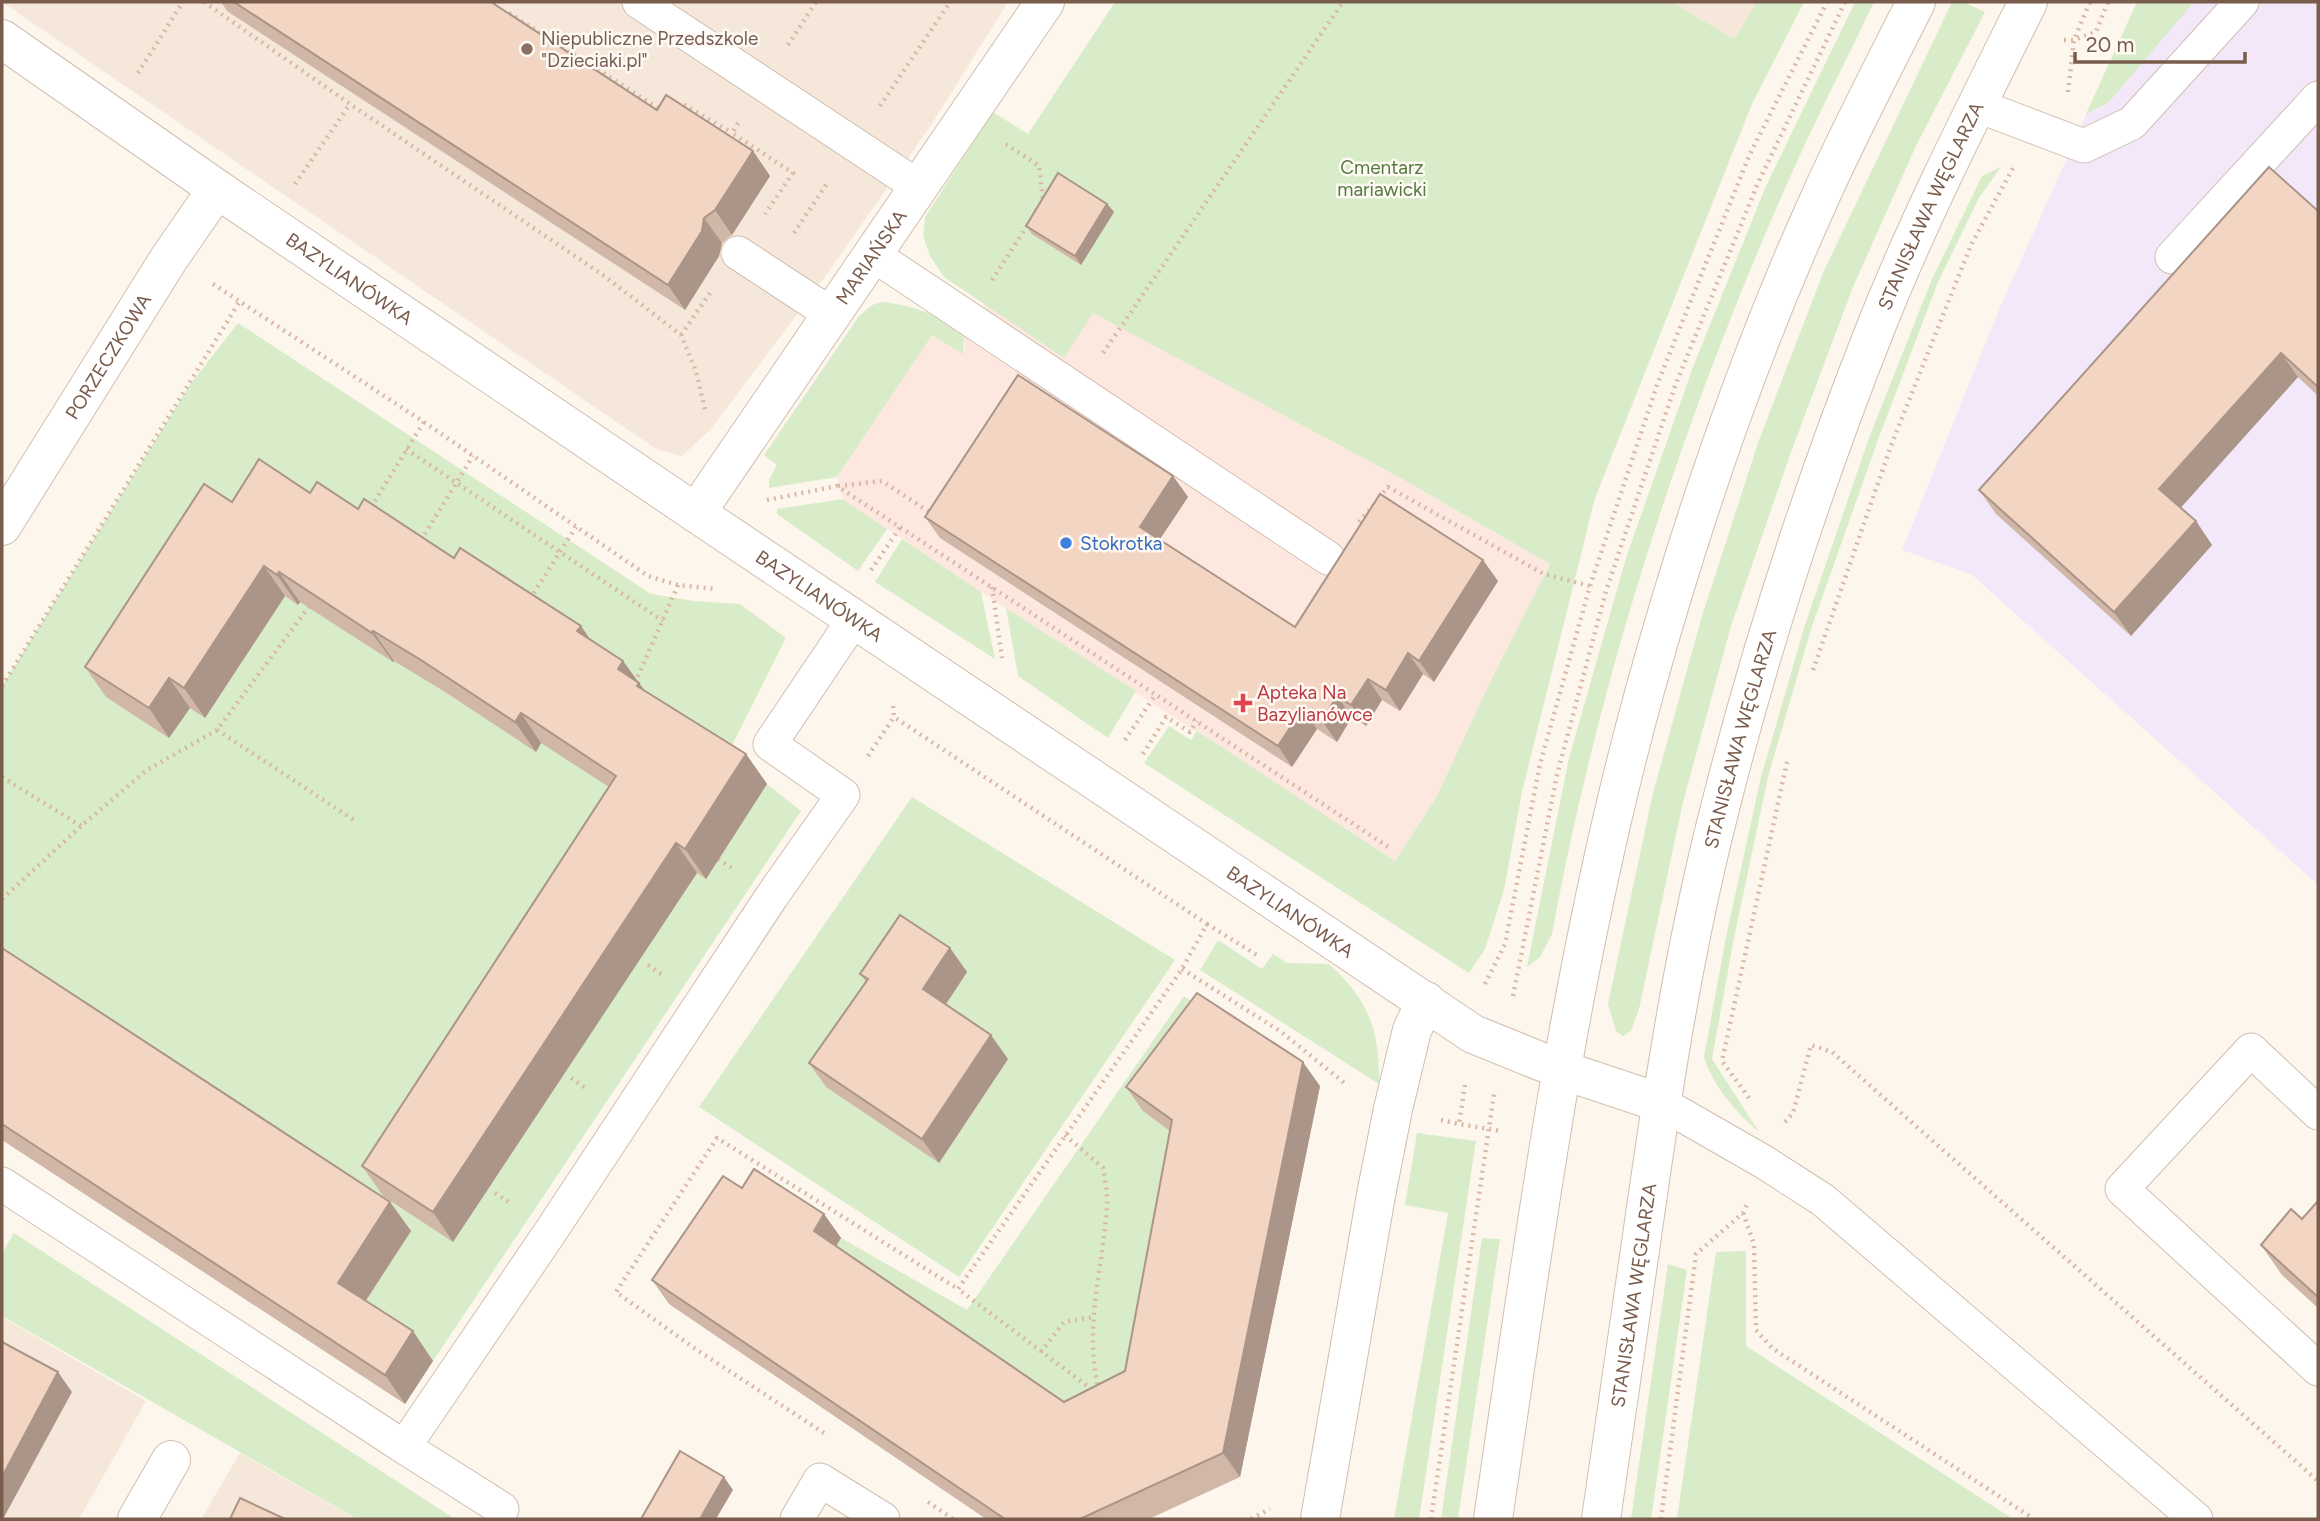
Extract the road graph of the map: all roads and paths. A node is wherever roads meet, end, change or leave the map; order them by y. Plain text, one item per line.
1 (183, 2) edge
2 (204, 2) edge
3 (639, 2) edge
4 (816, 2) edge
5 (1045, 2) edge
6 (1343, 2) edge
7 (1827, 2) edge
8 (1916, 2) edge
9 (2028, 2) edge
10 (2090, 2) edge
11 (2242, 2) edge
12 (502, 9) edge
13 (2, 39) edge
14 (134, 79) dead end
15 (763, 85) junction
16 (2318, 98) edge
17 (350, 104) junction
18 (1976, 105) junction
19 (662, 111) edge
20 (678, 111) edge
21 (967, 119) junction
22 (732, 133) junction
23 (2051, 133) junction
24 (294, 187) dead end
25 (919, 187) junction
26 (217, 189) junction
27 (738, 253) junction
28 (872, 254) junction
29 (2172, 257) dead end
30 (203, 278) dead end
31 (240, 301) junction
32 (831, 314) junction
33 (968, 318) junction
34 (681, 335) junction
35 (1077, 391) junction
36 (424, 422) junction
37 (406, 449) junction
38 (738, 453) junction
39 (473, 456) junction
40 (457, 482) junction
41 (837, 486) junction
42 (696, 513) junction
43 (366, 515) edge
44 (937, 517) edge
45 (2, 526) edge
46 (901, 526) junction
47 (576, 527) junction
48 (415, 550) edge
49 (559, 553) junction
50 (1328, 558) joint
51 (868, 575) dead end
52 (678, 584) junction
53 (1590, 586) junction
54 (991, 587) junction
55 (729, 590) dead end
56 (315, 598) edge
57 (527, 604) edge
58 (854, 618) junction
59 (663, 621) junction
60 (832, 655) junction
61 (1003, 667) dead end
62 (1810, 681) dead end
63 (634, 684) edge
64 (2, 686) edge
65 (1156, 694) junction
66 (1197, 721) junction
67 (217, 730) junction
68 (1123, 743) dead end
69 (1141, 756) dead end
70 (1787, 760) dead end
71 (2, 777) edge
72 (357, 822) dead end
73 (81, 826) junction
74 (1390, 848) dead end
75 (2, 899) edge
76 (1207, 924) junction
77 (1260, 957) dead end
78 (1182, 969) junction
79 (1487, 979) junction
80 (1477, 980) dead end
81 (1426, 1001) junction
82 (1473, 1034) junction
83 (1562, 1070) junction
84 (1353, 1090) dead end
85 (1661, 1102) junction
86 (2318, 1113) edge
87 (1488, 1129) junction
88 (1511, 1133) dead end
89 (1065, 1135) junction
90 (1770, 1147) junction
91 (2, 1184) edge
92 (1743, 1213) junction
93 (958, 1289) junction
94 (1093, 1317) junction
95 (1041, 1352) junction
96 (725, 1367) edge
97 (2318, 1369) edge
98 (404, 1447) junction
99 (171, 1461) dead end
100 (2318, 1481) edge
101 (1275, 1507) dead end
102 (502, 1509) dead end
103 (137, 1519) edge
104 (797, 1519) edge
105 (883, 1519) edge
106 (1251, 1519) edge
107 (1320, 1519) edge
108 (1431, 1519) edge
109 (1493, 1519) edge
110 (1601, 1519) edge
111 (1661, 1519) edge
112 (2034, 1519) edge
113 (2196, 1519) edge

1 - 14 path
2 - 17 path
3 - 15 lane
4 - 15 path
5 - 21 street, MARIAŃSKA
6 - 35 path
7 - 53 path
8 - 83 street
9 - 18 street, STANISŁAWA WĘGLARZA
10 - 23 path
11 - 23 lane
12 - 19 path
13 - 26 street, BAZYLIANÓWKA
15 - 22 path
15 - 25 lane
16 - 29 lane
17 - 24 path
17 - 34 path
18 - 23 lane
18 - 85 street, STANISŁAWA WĘGLARZA
20 - 22 path
21 - 25 street, MARIAŃSKA
21 - 33 path
22 - 27 path
23 - 62 path
25 - 28 street, MARIAŃSKA
26 - 42 street, BAZYLIANÓWKA
26 - 45 street, PORZECZKOWA
27 - 32 lane
27 - 34 path
28 - 32 street, MARIAŃSKA
28 - 33 lane
30 - 31 path
31 - 36 path
31 - 64 path
32 - 38 street, MARIAŃSKA
33 - 35 lane
34 - 38 path
35 - 50 lane
36 - 37 path
36 - 39 path
37 - 40 path
37 - 43 path
38 - 41 path
38 - 42 street, MARIAŃSKA
39 - 40 path
39 - 47 path
40 - 48 path
40 - 49 path
41 - 44 path
41 - 46 path
42 - 58 street, BAZYLIANÓWKA
46 - 51 path
46 - 54 path
47 - 49 path
47 - 52 path
49 - 57 path
49 - 59 path
50 - 53 path
52 - 55 path
52 - 59 path
53 - 79 path
54 - 61 path
54 - 65 path
56 - 67 path
58 - 60 lane
58 - 81 street, BAZYLIANÓWKA
59 - 63 path
60 - 76 path
60 - 98 lane
65 - 66 path
65 - 68 path
66 - 69 path
66 - 74 path
67 - 72 path
67 - 73 path
70 - 90 path
71 - 73 path
73 - 75 path
76 - 77 path
76 - 78 path
78 - 84 path
78 - 89 path
79 - 80 path
79 - 82 path
81 - 82 street, BAZYLIANÓWKA
81 - 107 street
82 - 83 street, BAZYLIANÓWKA
82 - 87 path
83 - 85 street, BAZYLIANÓWKA
83 - 109 street
85 - 90 lane
85 - 110 street, STANISŁAWA WĘGLARZA
86 - 97 lane
87 - 88 path
87 - 108 path
89 - 93 path
89 - 94 path
90 - 92 path
90 - 100 path
90 - 113 lane
91 - 98 lane
92 - 111 path
92 - 112 path
93 - 95 path
93 - 96 path
94 - 95 path
94 - 95 path
98 - 102 lane
99 - 103 street
101 - 106 path
104 - 105 lane

